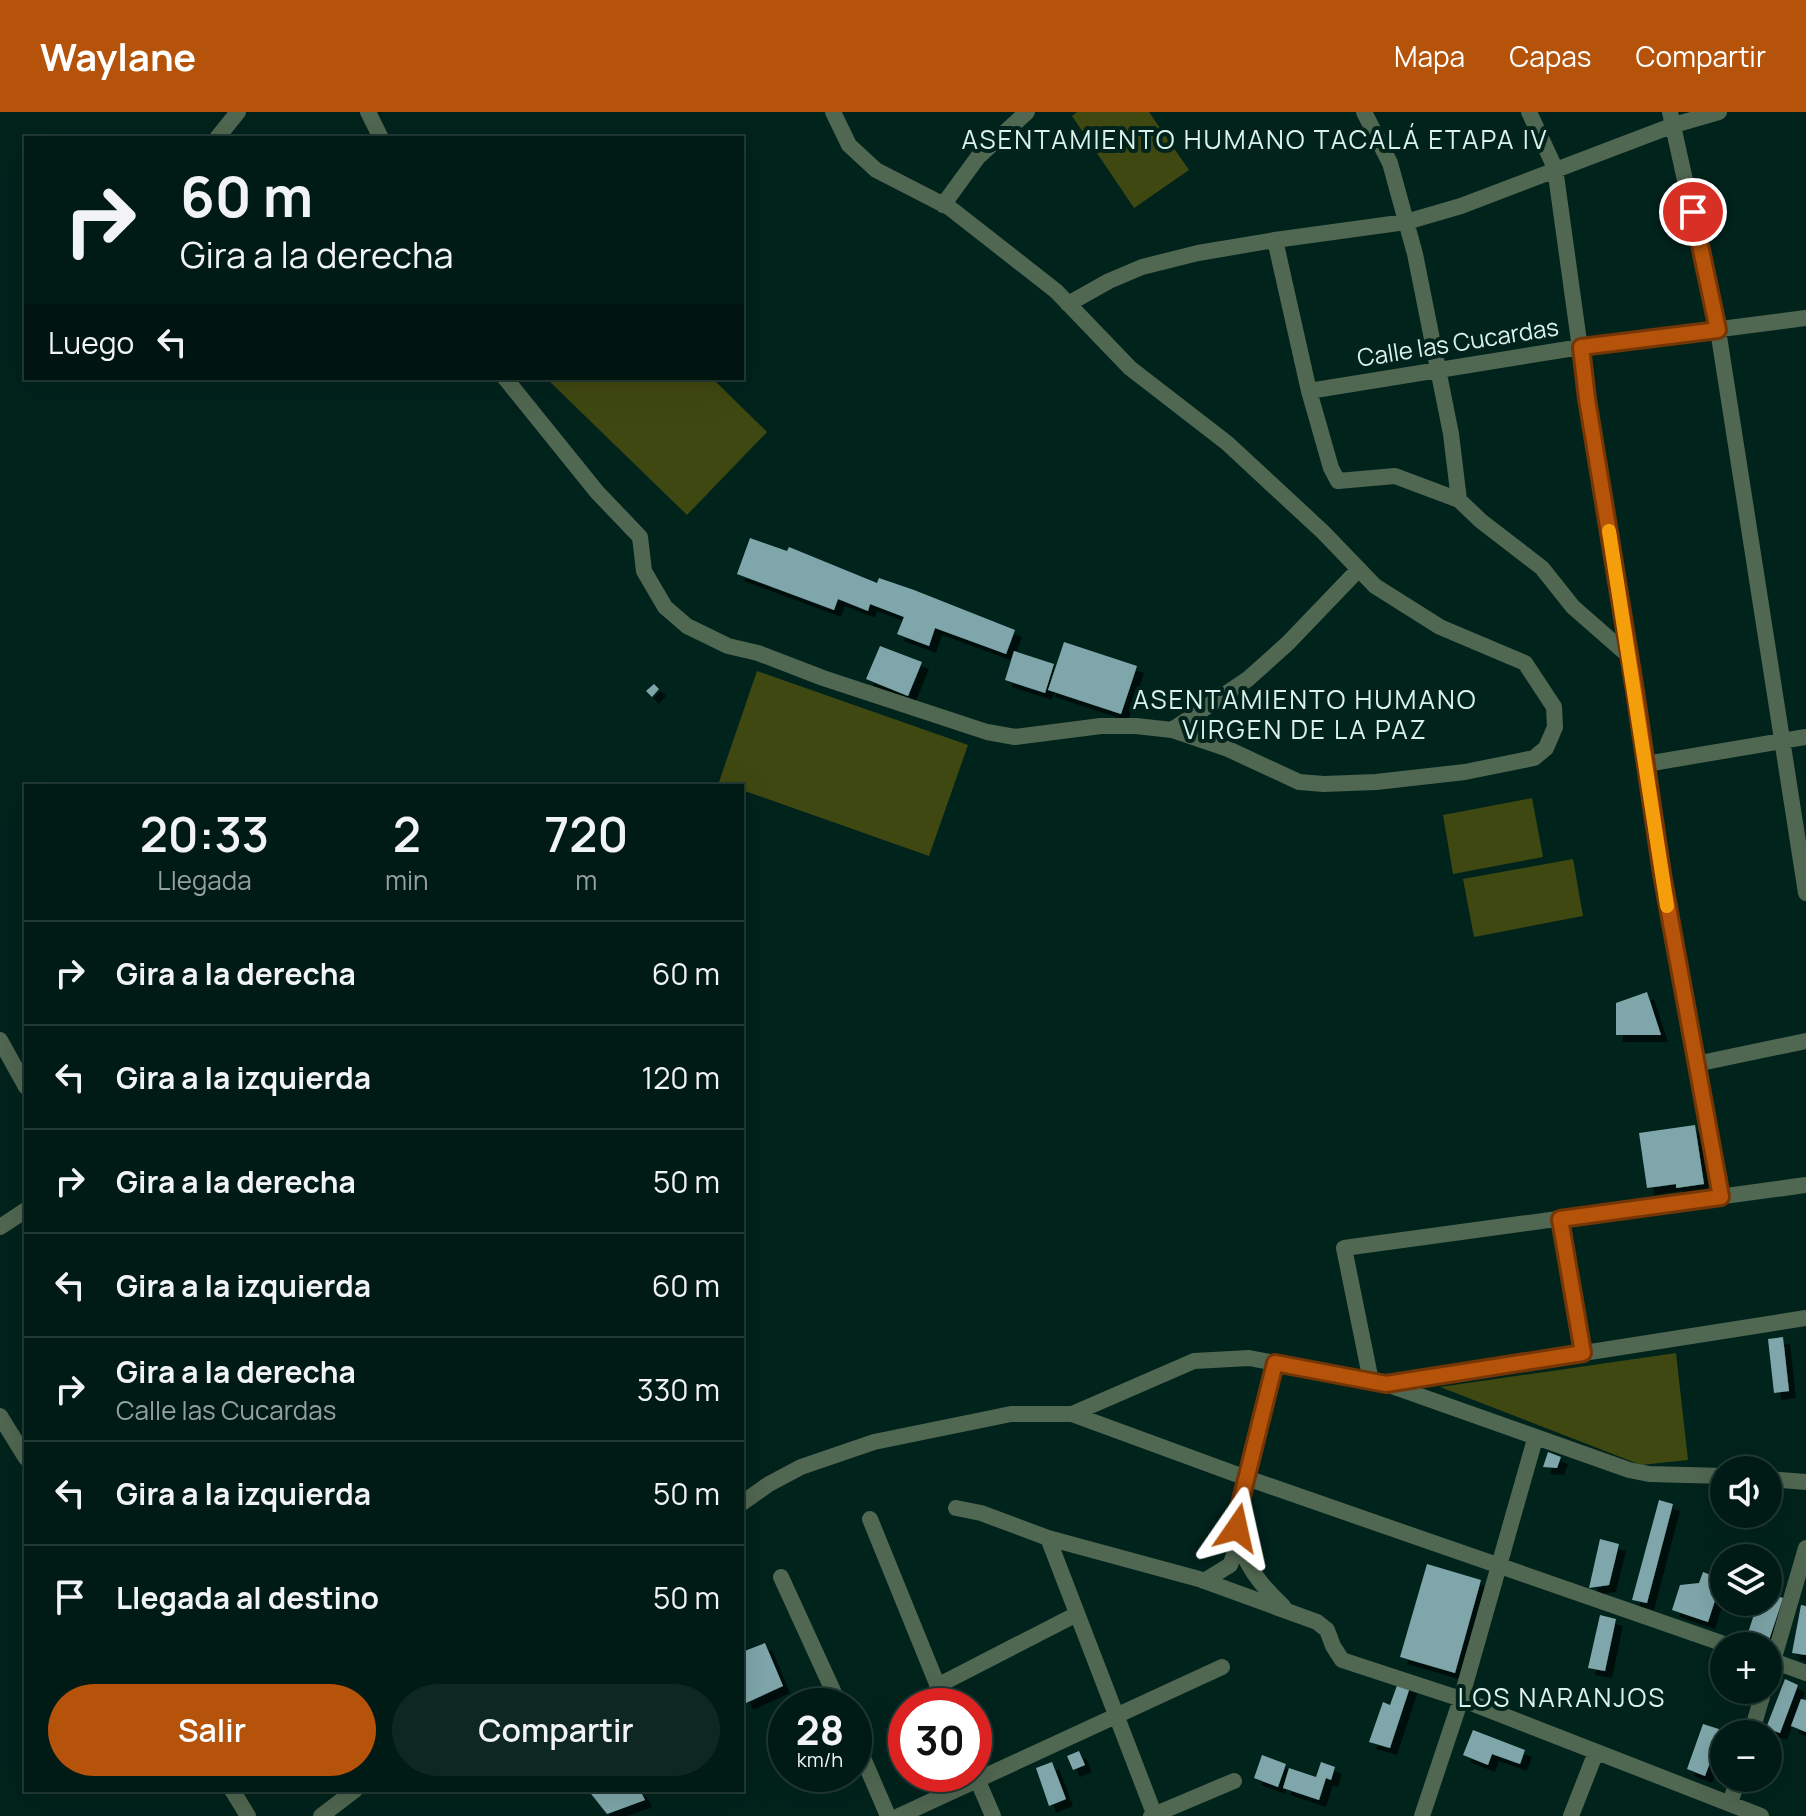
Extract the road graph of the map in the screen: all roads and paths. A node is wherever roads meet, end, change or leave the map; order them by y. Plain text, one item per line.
1 (238, 112) edge
2 (368, 112) edge
3 (833, 112) edge
4 (1027, 112) edge
5 (1364, 112) edge
6 (1529, 112) edge
7 (1719, 112) edge
8 (1672, 118) edge
9 (219, 136) edge
10 (380, 136) edge
11 (1555, 168) junction
12 (943, 205) junction
13 (1406, 222) junction
14 (1275, 240) junction
15 (1068, 304) junction
16 (1806, 318) edge
17 (1718, 330) junction
18 (1581, 347) junction
19 (1438, 369) junction
20 (507, 380) edge
21 (1309, 391) junction
22 (1459, 500) junction
23 (1359, 569) junction
24 (1629, 656) junction
25 (1172, 730) junction
26 (1806, 737) edge
27 (1782, 741) junction
28 (1646, 764) junction
29 (1806, 893) edge
30 (0, 1040) edge
31 (1806, 1041) edge
32 (1696, 1064) junction
33 (24, 1083) edge
34 (1806, 1185) edge
35 (1721, 1197) junction
36 (24, 1211) edge
37 (1560, 1219) junction
38 (0, 1227) edge
39 (1806, 1318) edge
40 (1583, 1353) junction
41 (1275, 1363) junction
42 (1378, 1383) junction
43 (1072, 1414) junction
44 (0, 1416) edge
45 (1535, 1439) junction
46 (24, 1455) edge
47 (1710, 1476) edge
48 (1247, 1479) junction
49 (1782, 1480) edge
50 (1806, 1482) edge
51 (744, 1502) edge
52 (956, 1508) dead end
53 (870, 1519) dead end
54 (1048, 1538) junction
55 (1239, 1543) junction
56 (1806, 1548) edge
57 (1499, 1565) junction
58 (781, 1577) dead end
59 (1204, 1581) junction
60 (1289, 1612) junction
61 (1077, 1614) junction
62 (1780, 1632) edge
63 (1710, 1639) edge
64 (1782, 1664) edge
65 (1222, 1667) dead end
66 (1806, 1673) edge
67 (937, 1686) joint
68 (832, 1688) edge
69 (1461, 1699) junction
70 (1116, 1715) junction
71 (1596, 1752) junction
72 (992, 1768) edge
73 (872, 1779) edge
74 (1234, 1781) dead end
75 (233, 1792) edge
76 (352, 1792) edge
77 (943, 1792) edge
78 (982, 1792) edge
79 (1729, 1792) edge
80 (1723, 1801) junction
81 (248, 1816) edge
82 (321, 1816) edge
83 (888, 1816) edge
84 (899, 1816) edge
85 (993, 1816) edge
86 (1153, 1816) edge
87 (1422, 1816) edge
88 (1571, 1816) edge
89 (1709, 1816) edge
90 (1761, 1816) edge

1 - 9 street
2 - 10 street
3 - 12 street
4 - 12 street
5 - 13 street
6 - 11 street
7 - 8 street
8 - 11 street
8 - 17 street
11 - 13 street
11 - 18 street
12 - 15 street
13 - 14 street
13 - 19 street
14 - 15 street
14 - 21 street
15 - 23 street
16 - 17 street, Calle las Cucardas
17 - 18 street, Calle las Cucardas
17 - 27 street
18 - 19 street, Calle las Cucardas
18 - 24 street
19 - 21 street, Calle las Cucardas
19 - 22 street
20 - 25 street
21 - 22 street
22 - 24 street
23 - 25 street
23 - 25 street
24 - 28 street
26 - 27 street
27 - 28 street
27 - 29 street
28 - 32 street
30 - 33 street
31 - 32 street
32 - 35 street
34 - 35 street
35 - 37 street
36 - 38 street
37 - 40 street
37 - 42 street
39 - 40 street
40 - 42 street
41 - 42 street
41 - 43 street
41 - 48 street
42 - 45 street
43 - 48 street
43 - 51 street
44 - 46 street
45 - 47 street
45 - 57 street
48 - 55 street
48 - 57 street
49 - 50 street
52 - 54 street
53 - 67 street
54 - 59 street
54 - 61 street
55 - 59 street
55 - 60 street
56 - 62 street
57 - 63 street
57 - 69 street
58 - 68 street
59 - 60 street
60 - 69 street
61 - 67 street
61 - 70 street
64 - 66 street
65 - 70 street
69 - 71 street
69 - 87 street
70 - 72 street
70 - 86 street
71 - 80 street
71 - 88 street
73 - 83 street
74 - 86 street
75 - 81 street
76 - 82 street
77 - 84 street
78 - 85 street
79 - 80 street
80 - 89 street
80 - 90 street

